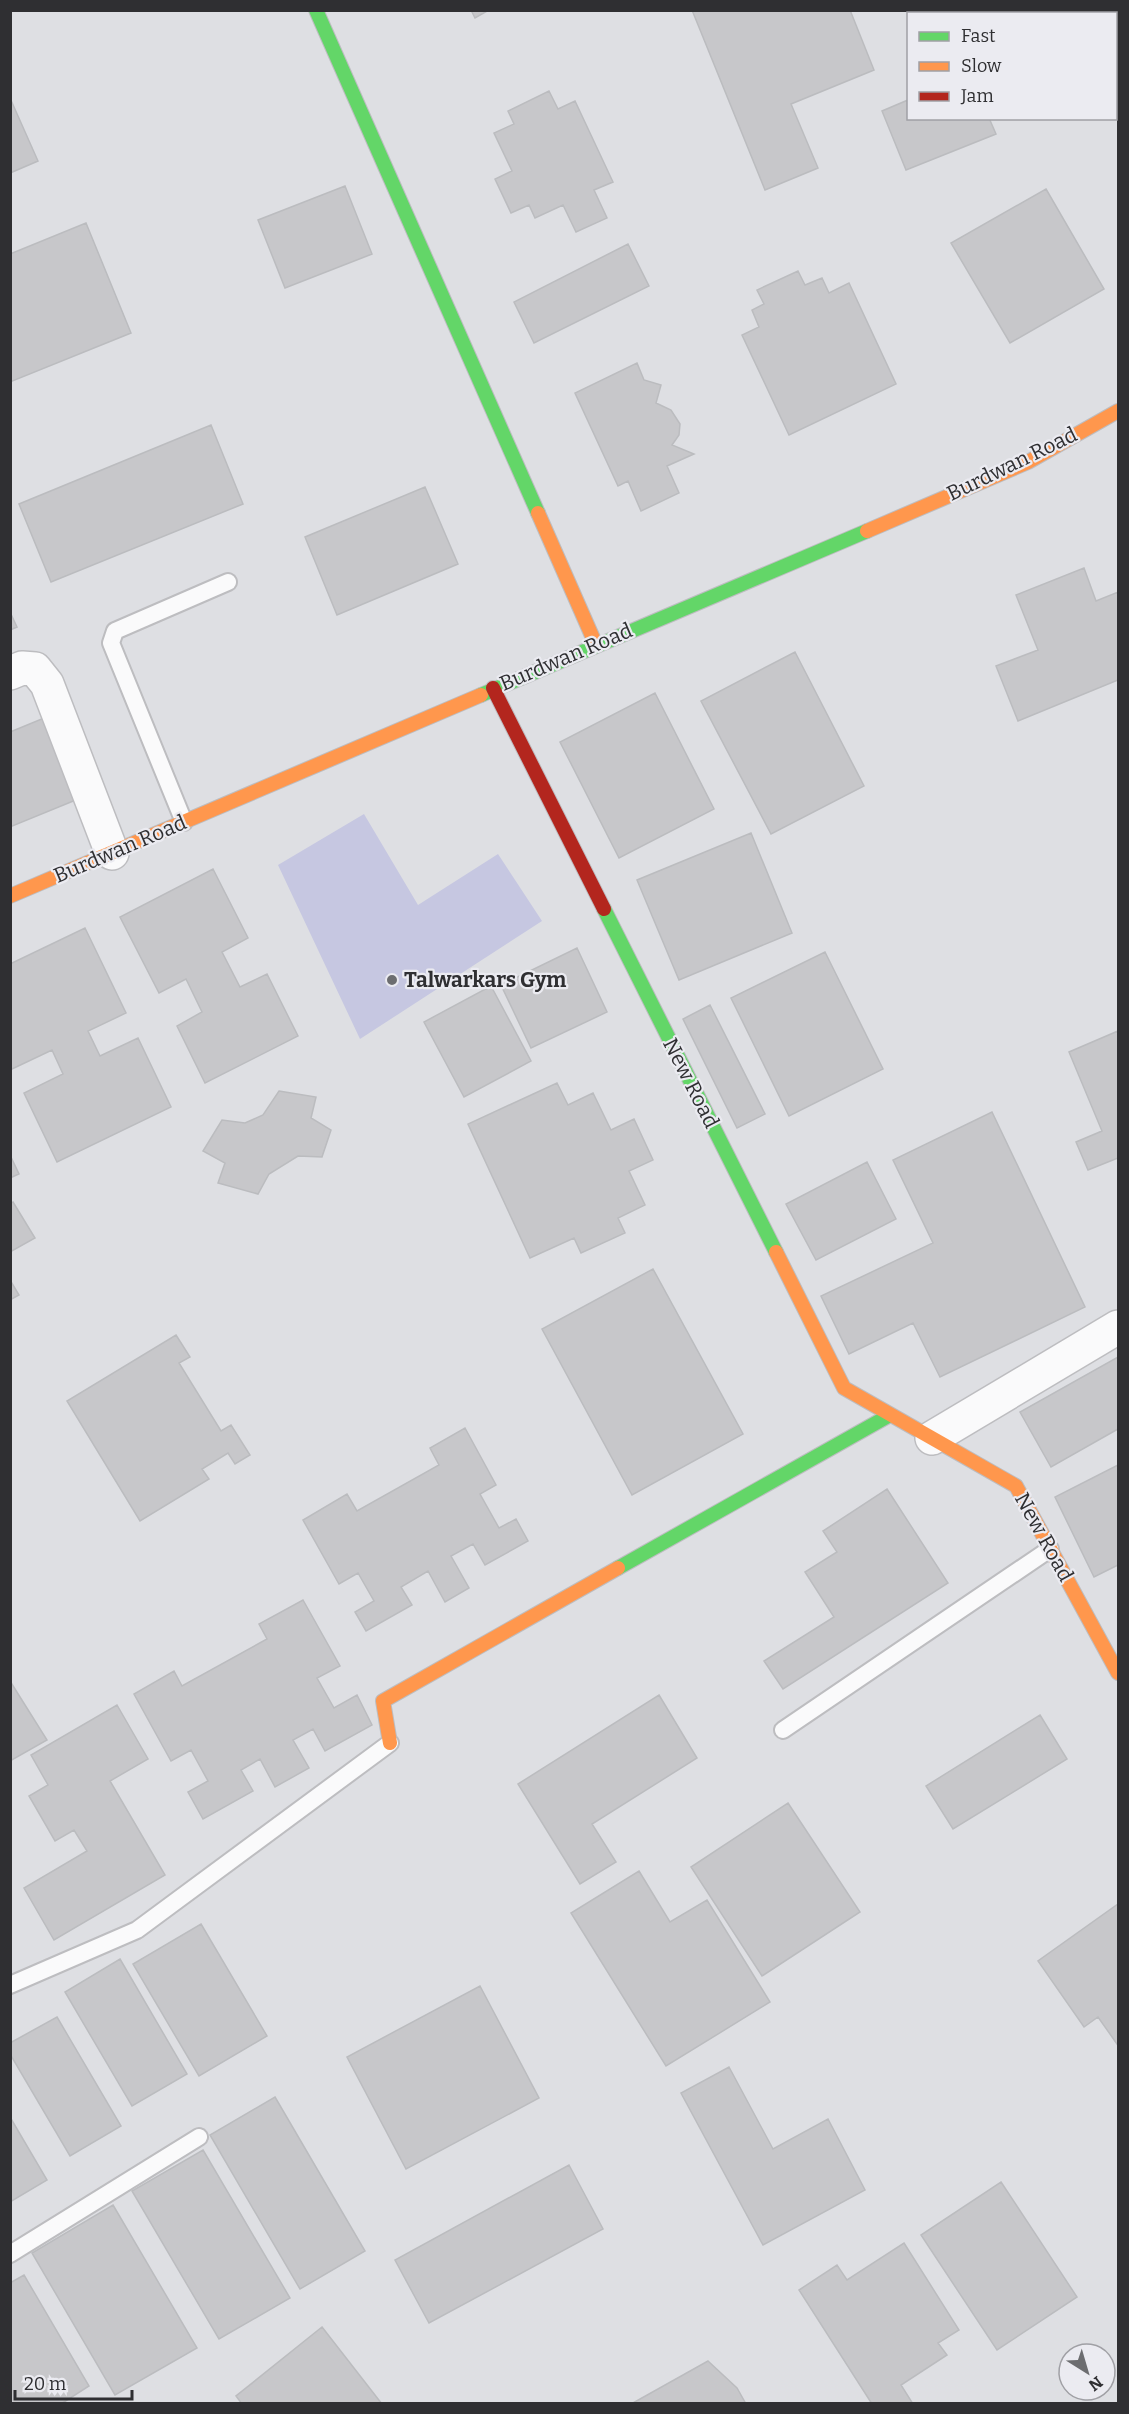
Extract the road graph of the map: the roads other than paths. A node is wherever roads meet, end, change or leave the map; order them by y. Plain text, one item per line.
1 (316, 10) edge
2 (1119, 411) edge
3 (228, 582) dead end
4 (596, 645) junction
5 (10, 673) edge
6 (493, 688) junction
7 (184, 822) junction
8 (111, 853) junction
9 (10, 896) edge
10 (1119, 1327) edge
11 (890, 1415) junction
12 (932, 1438) junction
13 (1050, 1549) junction
14 (1119, 1673) edge
15 (783, 1730) dead end
16 (390, 1743) joint
17 (10, 1985) edge
18 (199, 2137) dead end
19 (10, 2254) edge

1 - 4 main road
2 - 4 main road, Burdwan Road
3 - 7 lane
4 - 6 main road, Burdwan Road
5 - 8 street
6 - 7 main road, Burdwan Road
6 - 11 main road, New Road
7 - 8 main road, Burdwan Road
8 - 9 main road, Burdwan Road
10 - 12 street
11 - 12 main road, New Road
11 - 16 main road
12 - 13 main road, New Road
13 - 14 main road, New Road
13 - 15 lane
16 - 17 lane
18 - 19 lane

